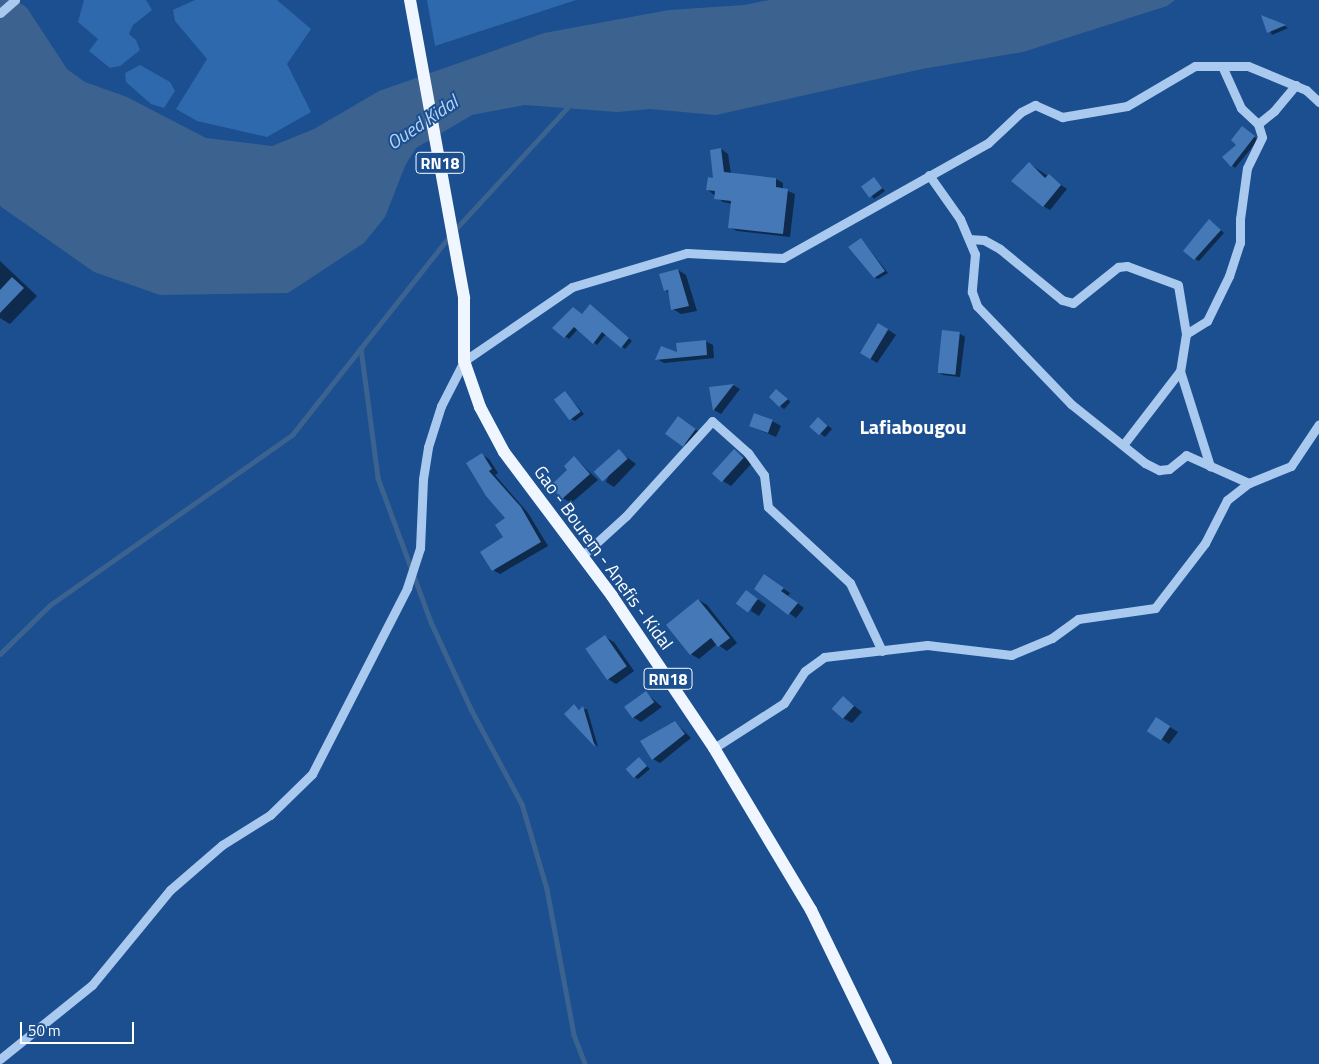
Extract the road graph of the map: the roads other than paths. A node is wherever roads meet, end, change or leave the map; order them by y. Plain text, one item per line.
1 (15, 0) edge
2 (410, 0) edge
3 (0, 13) edge
4 (1222, 66) junction
5 (1296, 85) junction
6 (1319, 102) edge
7 (1258, 124) junction
8 (929, 175) junction
9 (969, 239) junction
10 (1186, 334) junction
11 (464, 361) junction
12 (1180, 371) junction
13 (1319, 424) edge
14 (1123, 445) junction
15 (1210, 466) junction
16 (1249, 483) junction
17 (582, 556) junction
18 (882, 650) junction
19 (714, 748) junction
20 (0, 1058) edge
21 (886, 1064) edge

1 - 3 street
2 - 11 main road, Gao - Bourem - Anefis - Kidal / RN18
4 - 5 street
4 - 7 street
4 - 8 street
5 - 6 street
5 - 7 street
7 - 10 street
8 - 9 street
8 - 11 street
9 - 10 street
9 - 14 street
10 - 12 street
11 - 17 main road, Gao - Bourem - Anefis - Kidal / RN18
11 - 20 street
12 - 14 street
12 - 15 street
13 - 16 street
14 - 15 street
15 - 16 street
16 - 18 street
17 - 18 street
17 - 19 main road, Gao - Bourem - Anefis - Kidal / RN18
18 - 19 street
19 - 21 main road, Gao - Bourem - Anefis - Kidal / RN18

